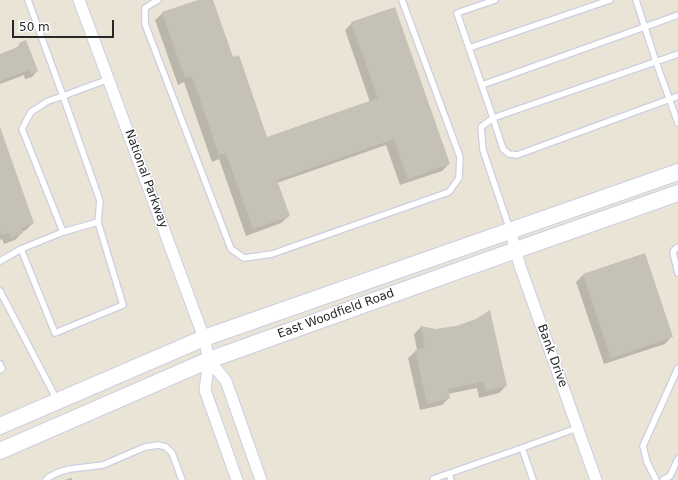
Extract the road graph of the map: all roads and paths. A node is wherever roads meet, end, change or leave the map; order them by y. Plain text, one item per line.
1 (28, 0) edge
2 (79, 0) edge
3 (158, 0) edge
4 (402, 0) edge
5 (495, 0) edge
6 (610, 0) edge
7 (636, 0) edge
8 (678, 15) edge
9 (645, 27) junction
10 (469, 48) junction
11 (678, 54) edge
12 (656, 62) junction
13 (109, 79) junction
14 (482, 85) junction
15 (63, 96) junction
16 (678, 96) edge
17 (669, 99) junction
18 (493, 118) junction
19 (678, 123) edge
20 (678, 172) edge
21 (678, 193) edge
22 (98, 222) junction
23 (510, 230) junction
24 (63, 232) junction
25 (678, 247) edge
26 (21, 249) junction
27 (516, 250) junction
28 (0, 261) edge
29 (678, 273) edge
30 (0, 291) edge
31 (204, 338) junction
32 (209, 360) junction
33 (0, 364) edge
34 (678, 368) edge
35 (0, 370) edge
36 (58, 401) junction
37 (0, 426) edge
38 (578, 428) junction
39 (522, 448) junction
40 (0, 451) edge
41 (678, 459) edge
42 (449, 474) junction
43 (433, 479) edge
44 (46, 480) edge
45 (182, 480) edge
46 (237, 480) edge
47 (261, 480) edge
48 (451, 480) edge
49 (533, 480) edge
50 (596, 480) edge
51 (656, 480) edge
52 (663, 480) edge

1 - 15 lane
2 - 13 street, National Parkway
3 - 4 lane
5 - 10 lane
6 - 10 lane
7 - 9 lane
8 - 9 lane
9 - 12 lane
9 - 14 lane
10 - 14 lane
11 - 12 lane
12 - 17 lane
12 - 18 lane
13 - 15 lane
13 - 31 street, National Parkway
14 - 18 lane
15 - 22 lane
15 - 24 lane
16 - 17 lane
17 - 18 lane
17 - 19 lane
18 - 23 lane
20 - 23 street, East Woodfield Road
21 - 27 street, East Woodfield Road
22 - 24 lane
22 - 26 lane
23 - 27 street, Bank Drive
23 - 31 street, East Woodfield Road
24 - 26 lane
25 - 29 lane
26 - 28 lane
27 - 32 street, East Woodfield Road
27 - 38 street, Bank Drive
30 - 36 lane
31 - 32 street, National Parkway
31 - 36 street, East Woodfield Road
32 - 40 street, East Woodfield Road
32 - 46 street, National Parkway
32 - 47 street, National Parkway
33 - 35 lane
34 - 51 lane
36 - 37 street, East Woodfield Road
38 - 39 lane
38 - 50 street, Bank Drive
39 - 42 lane
39 - 49 lane
41 - 52 lane
42 - 43 lane
42 - 48 lane
44 - 45 lane

